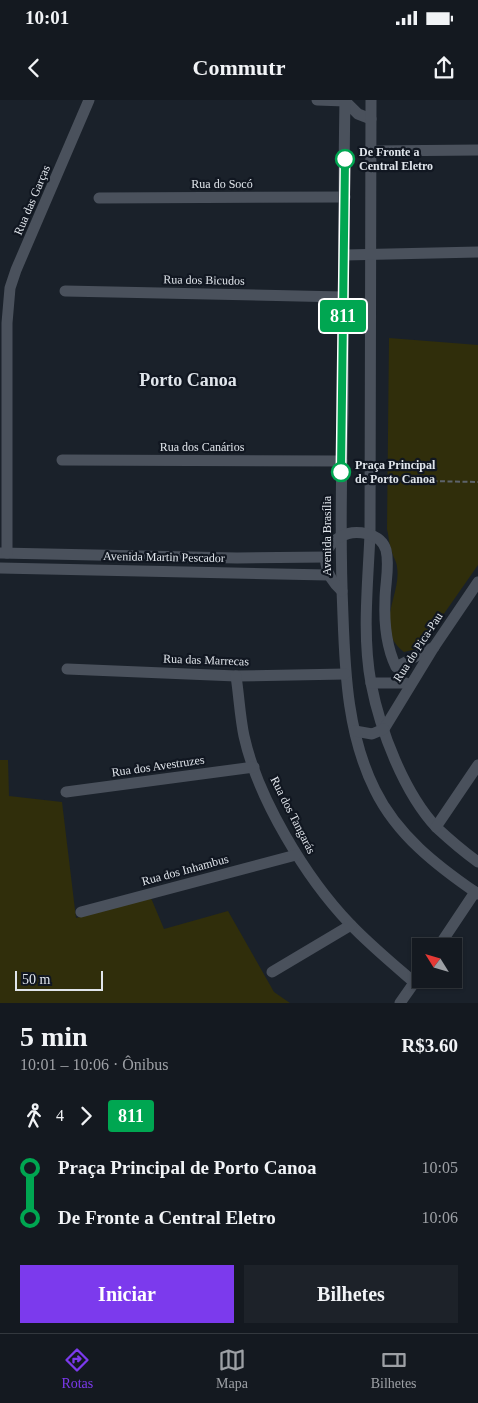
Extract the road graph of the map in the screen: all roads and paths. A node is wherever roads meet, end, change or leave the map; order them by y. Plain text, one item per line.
1 (89, 100) edge
2 (317, 100) edge
3 (371, 100) edge
4 (345, 101) edge
5 (371, 119) junction
6 (478, 150) edge
7 (371, 151) junction
8 (99, 198) dead end
9 (345, 198) junction
10 (478, 252) edge
11 (345, 255) junction
12 (372, 255) junction
13 (65, 291) dead end
14 (343, 297) junction
15 (62, 460) dead end
16 (342, 461) junction
17 (370, 480) junction
18 (478, 482) edge
19 (370, 534) junction
20 (340, 537) junction
21 (4, 553) edge
22 (327, 557) junction
23 (305, 558) junction
24 (0, 568) edge
25 (306, 574) junction
26 (328, 575) junction
27 (478, 582) edge
28 (342, 591) junction
29 (434, 647) junction
30 (396, 667) junction
31 (67, 669) dead end
32 (345, 674) junction
33 (236, 676) junction
34 (371, 683) junction
35 (407, 686) junction
36 (384, 729) junction
37 (355, 731) junction
38 (478, 765) edge
39 (254, 767) junction
40 (66, 792) dead end
41 (436, 827) junction
42 (296, 855) junction
43 (478, 862) edge
44 (477, 893) edge
45 (81, 912) dead end
46 (351, 925) junction
47 (445, 938) edge
48 (272, 972) dead end
49 (412, 982) edge
50 (412, 987) edge
51 (400, 1003) edge

1 - 21 street, Rua das Garças
2 - 4 street
3 - 5 street
4 - 5 street
4 - 9 street, Avenida Brasília
5 - 7 street
6 - 7 street
7 - 12 street
8 - 9 street, Rua do Socó
9 - 11 street, Avenida Brasília
10 - 12 street
11 - 12 street
11 - 14 street, Avenida Brasília
12 - 17 street
13 - 14 street, Rua dos Bicudos
14 - 16 street, Avenida Brasília
15 - 16 street, Rua dos Canários
16 - 20 street, Avenida Brasília
17 - 18 path
17 - 19 street
19 - 20 street
19 - 30 street
19 - 34 street
20 - 22 street
20 - 28 street, Avenida Brasília
21 - 23 street, Avenida Martin Pescador
22 - 23 street, Avenida Martin Pescador
22 - 26 street
23 - 25 street
24 - 25 street, Avenida Martin Pescador
25 - 26 street, Avenida Martin Pescador
26 - 28 street
27 - 29 street, Rua do Pica-Pau
28 - 32 street, Avenida Brasília
29 - 30 street
29 - 35 street, Rua do Pica-Pau
30 - 35 street
31 - 33 street, Rua das Marrecas
32 - 33 street, Rua das Marrecas
32 - 37 street, Avenida Brasília
33 - 39 street, Rua dos Tangarás
34 - 35 street
34 - 36 street
35 - 36 street, Rua do Pica-Pau
36 - 37 street
36 - 41 street
37 - 44 street, Avenida Brasília
38 - 41 street
39 - 40 street, Rua dos Avestruzes
39 - 42 street, Rua dos Tangarás
41 - 43 street
42 - 45 street, Rua dos Inhambus
42 - 46 street, Rua dos Tangarás
44 - 47 street
46 - 48 street
46 - 49 street, Rua dos Tangarás
50 - 51 street

